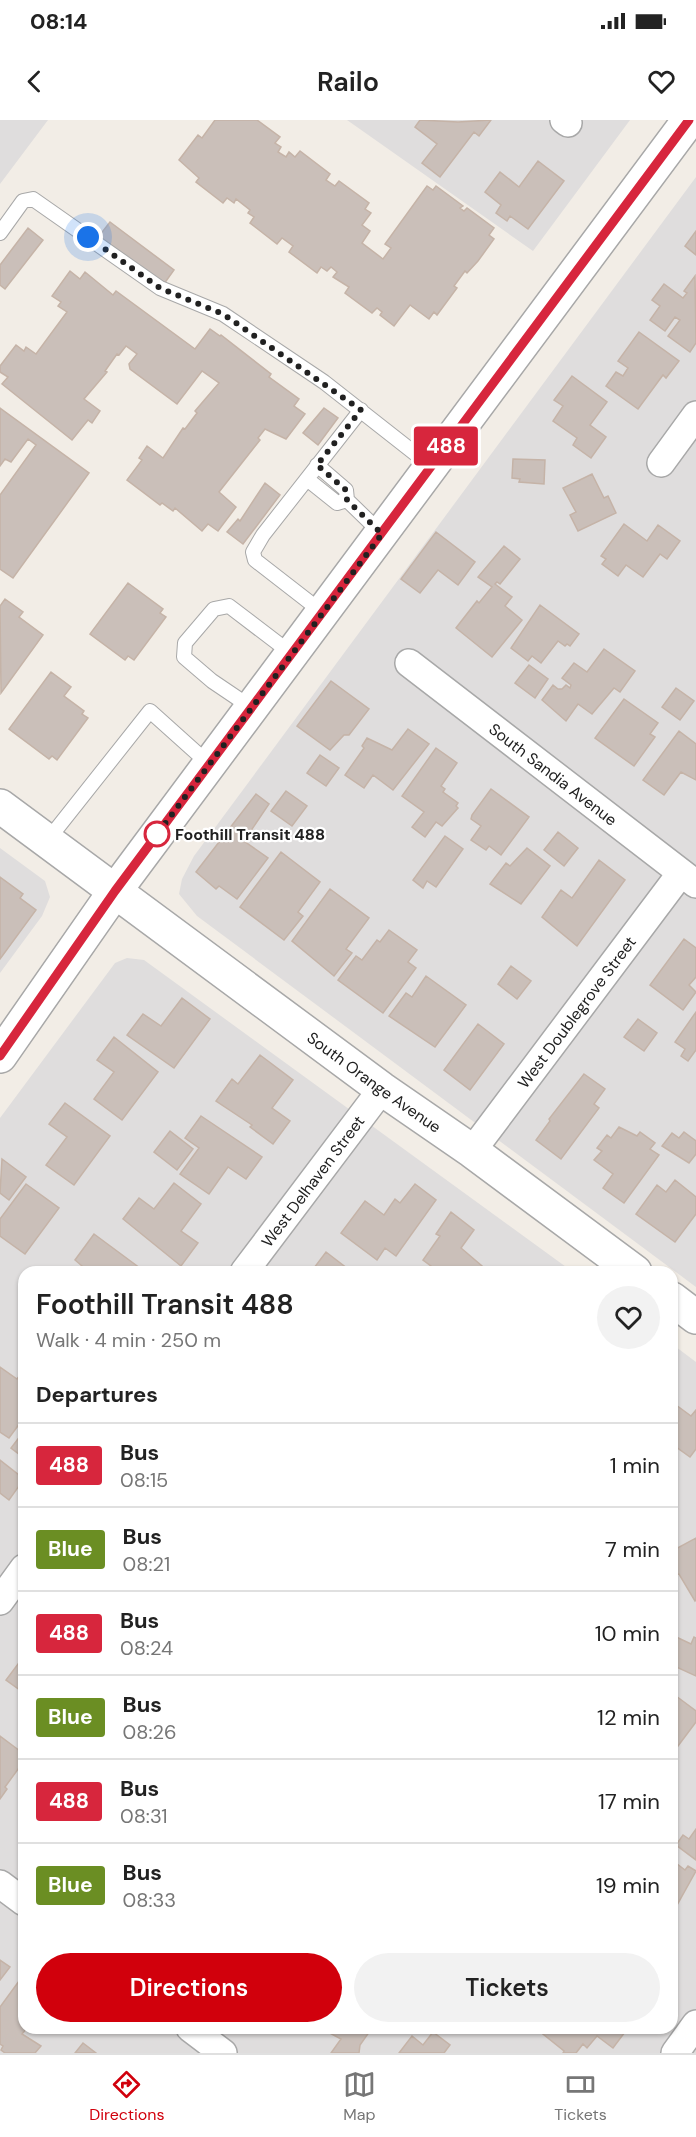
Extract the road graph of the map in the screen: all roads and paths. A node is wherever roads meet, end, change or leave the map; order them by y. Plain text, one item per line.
1 (689, 120) edge
2 (0, 233) edge
3 (361, 410) junction
4 (696, 415) edge
5 (660, 463) dead end
6 (317, 465) junction
7 (431, 466) junction
8 (307, 479) junction
9 (347, 500) junction
10 (382, 534) junction
11 (322, 612) junction
12 (292, 654) junction
13 (409, 663) dead end
14 (252, 708) junction
15 (210, 764) junction
16 (0, 806) edge
17 (47, 841) junction
18 (689, 878) edge
19 (115, 891) junction
20 (0, 1056) edge
21 (381, 1089) junction
22 (472, 1151) junction
23 (248, 1266) edge
24 (627, 1266) edge
25 (678, 1304) edge
26 (696, 1317) edge
27 (18, 1577) edge
28 (0, 1601) edge
29 (0, 1884) edge
30 (18, 1898) edge
31 (696, 2024) edge
32 (198, 2034) edge
33 (222, 2053) edge
34 (675, 2053) edge

1 - 7 street
2 - 3 lane
3 - 6 lane
3 - 7 lane
4 - 5 street
6 - 8 lane
6 - 9 lane
7 - 10 street
8 - 9 lane
8 - 11 lane
9 - 10 lane
10 - 11 street
11 - 12 street
12 - 14 street
12 - 14 lane
13 - 18 street, South Sandia Avenue
14 - 15 street
15 - 17 lane
15 - 19 street
16 - 17 street, South Orange Avenue
17 - 19 street, South Orange Avenue
18 - 22 street, West Doublegrove Street
19 - 20 street
19 - 21 street, South Orange Avenue
21 - 22 street, South Orange Avenue
21 - 23 street, West Delhaven Street
22 - 24 street, South Orange Avenue
25 - 26 street
27 - 28 street
29 - 30 street
31 - 34 street
32 - 33 street

